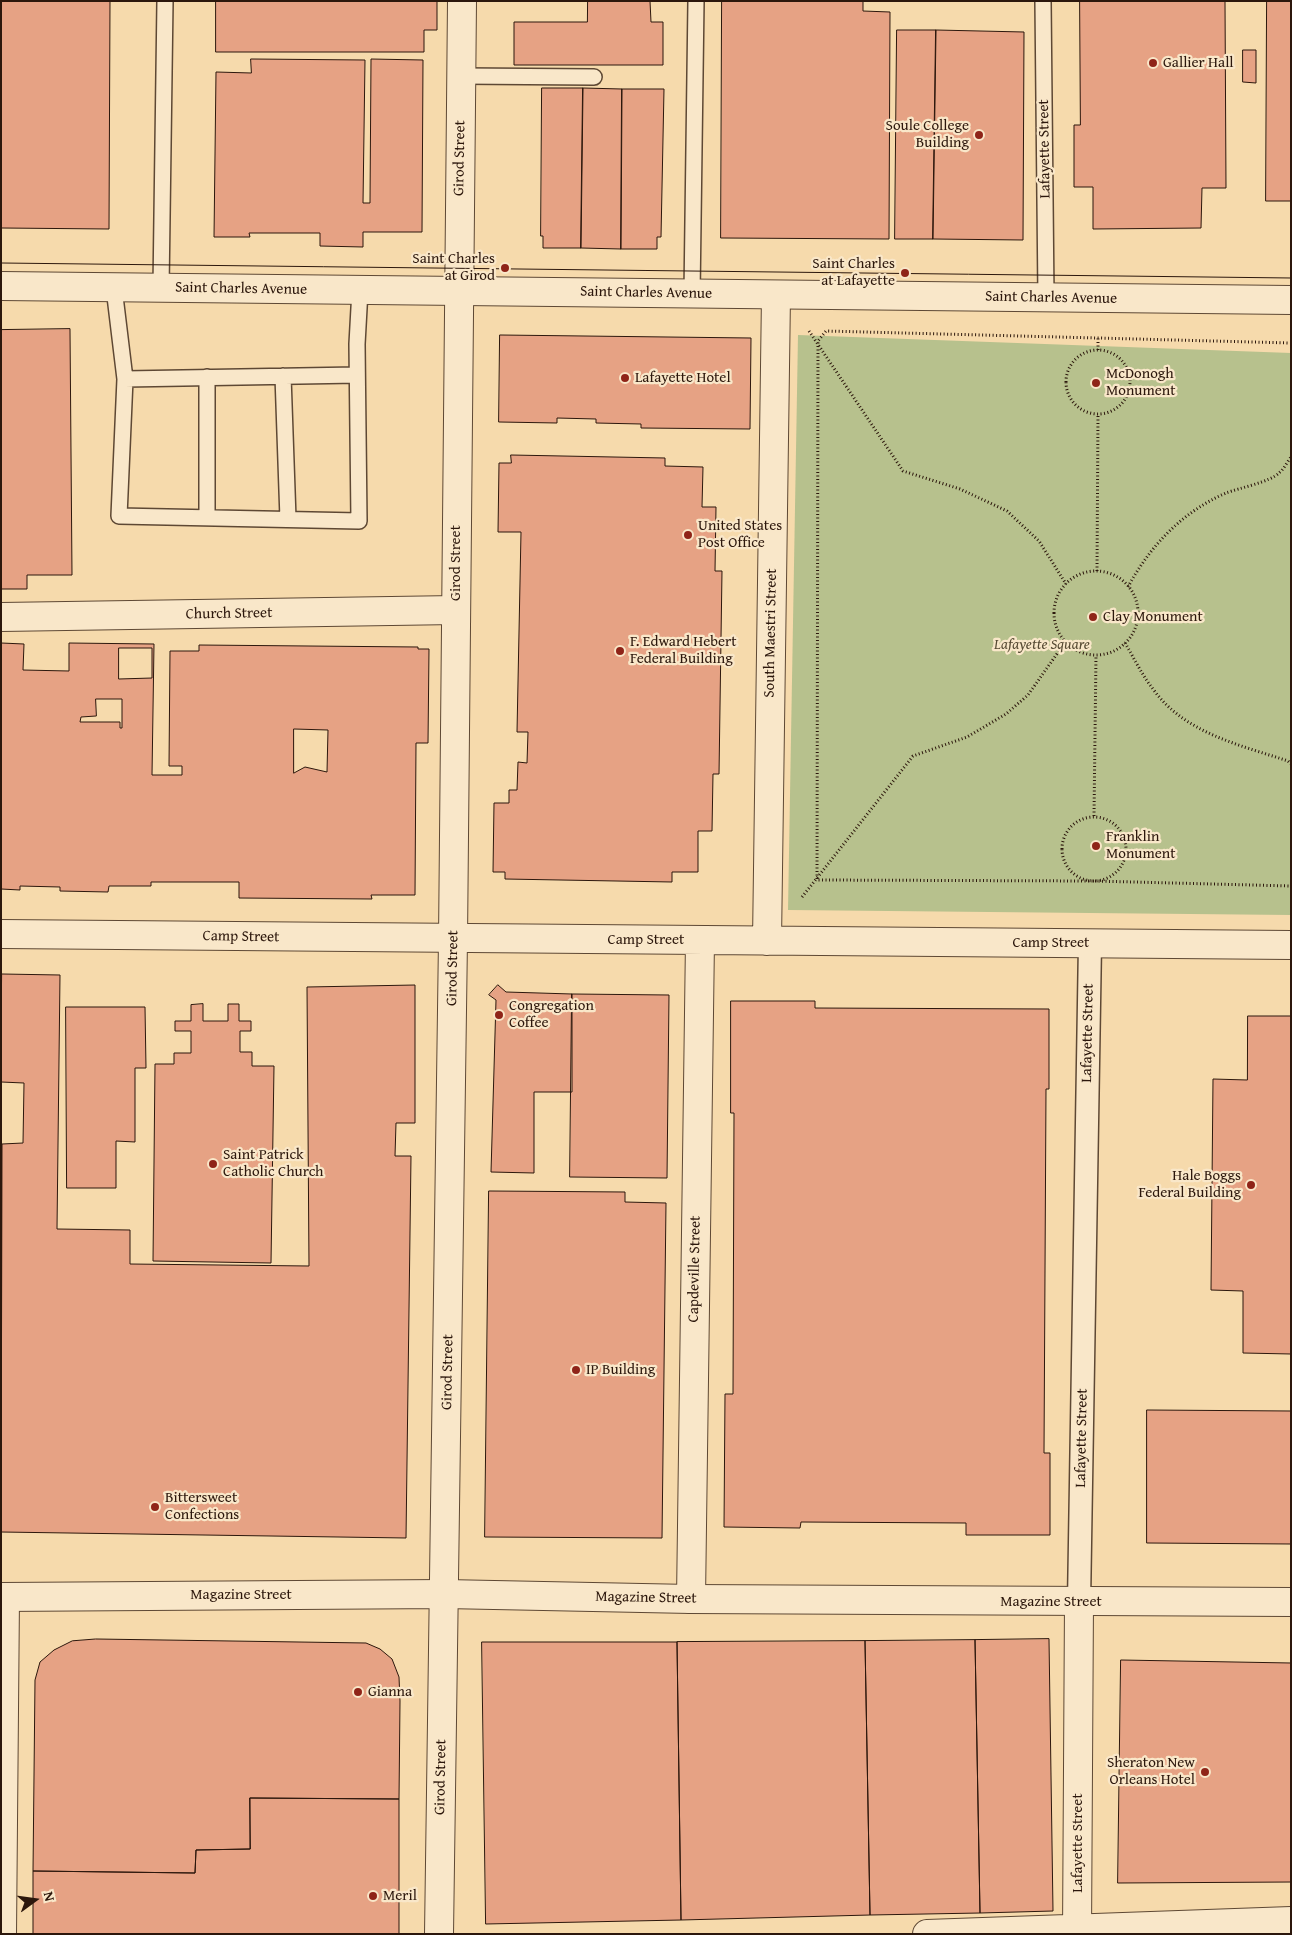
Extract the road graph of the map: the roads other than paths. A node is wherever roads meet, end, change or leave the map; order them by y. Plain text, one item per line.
1 (165, 1) edge
2 (462, 1) edge
3 (696, 1) edge
4 (1043, 1) edge
5 (461, 76) junction
6 (594, 77) dead end
7 (1, 286) edge
8 (114, 288) junction
9 (161, 288) junction
10 (360, 290) junction
11 (458, 291) junction
12 (692, 294) junction
13 (776, 295) junction
14 (1046, 298) junction
15 (1291, 300) edge
16 (357, 375) junction
17 (283, 376) junction
18 (207, 377) junction
19 (125, 379) junction
20 (207, 518) junction
21 (288, 519) junction
22 (456, 610) junction
23 (1, 617) edge
24 (1, 934) edge
25 (453, 939) junction
26 (700, 940) junction
27 (767, 941) junction
28 (1090, 943) junction
29 (1291, 945) edge
30 (445, 1594) junction
31 (3, 1597) edge
32 (691, 1599) junction
33 (1079, 1602) junction
34 (1291, 1602) edge
35 (1291, 1921) edge
36 (1077, 1930) edge
37 (2, 1934) edge
38 (439, 1934) edge
39 (927, 1934) edge

1 - 9 lane
2 - 5 street, Girod Street
3 - 12 lane
4 - 14 lane, Lafayette Street
5 - 6 lane
5 - 11 street, Girod Street
7 - 8 street, Saint Charles Avenue
8 - 9 street, Saint Charles Avenue
8 - 19 lane
9 - 10 street, Saint Charles Avenue
10 - 11 street, Saint Charles Avenue
10 - 16 lane
11 - 12 street, Saint Charles Avenue
11 - 22 street, Girod Street
12 - 13 street, Saint Charles Avenue
13 - 14 street, Saint Charles Avenue
13 - 27 street, South Maestri Street
14 - 15 street, Saint Charles Avenue
16 - 17 lane
16 - 21 lane
17 - 18 lane
17 - 21 lane
18 - 19 lane
18 - 20 lane
19 - 20 lane
20 - 21 lane
22 - 23 street, Church Street
22 - 25 street, Girod Street
24 - 25 street, Camp Street
25 - 26 street, Camp Street
25 - 30 street, Girod Street
26 - 27 street, Camp Street
26 - 32 street, Capdeville Street
27 - 28 street, Camp Street
28 - 29 street, Camp Street
28 - 33 street, Lafayette Street
30 - 31 street, Magazine Street
30 - 32 street, Magazine Street
30 - 38 street, Girod Street
31 - 37 street
32 - 33 street, Magazine Street
33 - 34 street, Magazine Street
33 - 36 street, Lafayette Street
35 - 36 street
36 - 39 street

